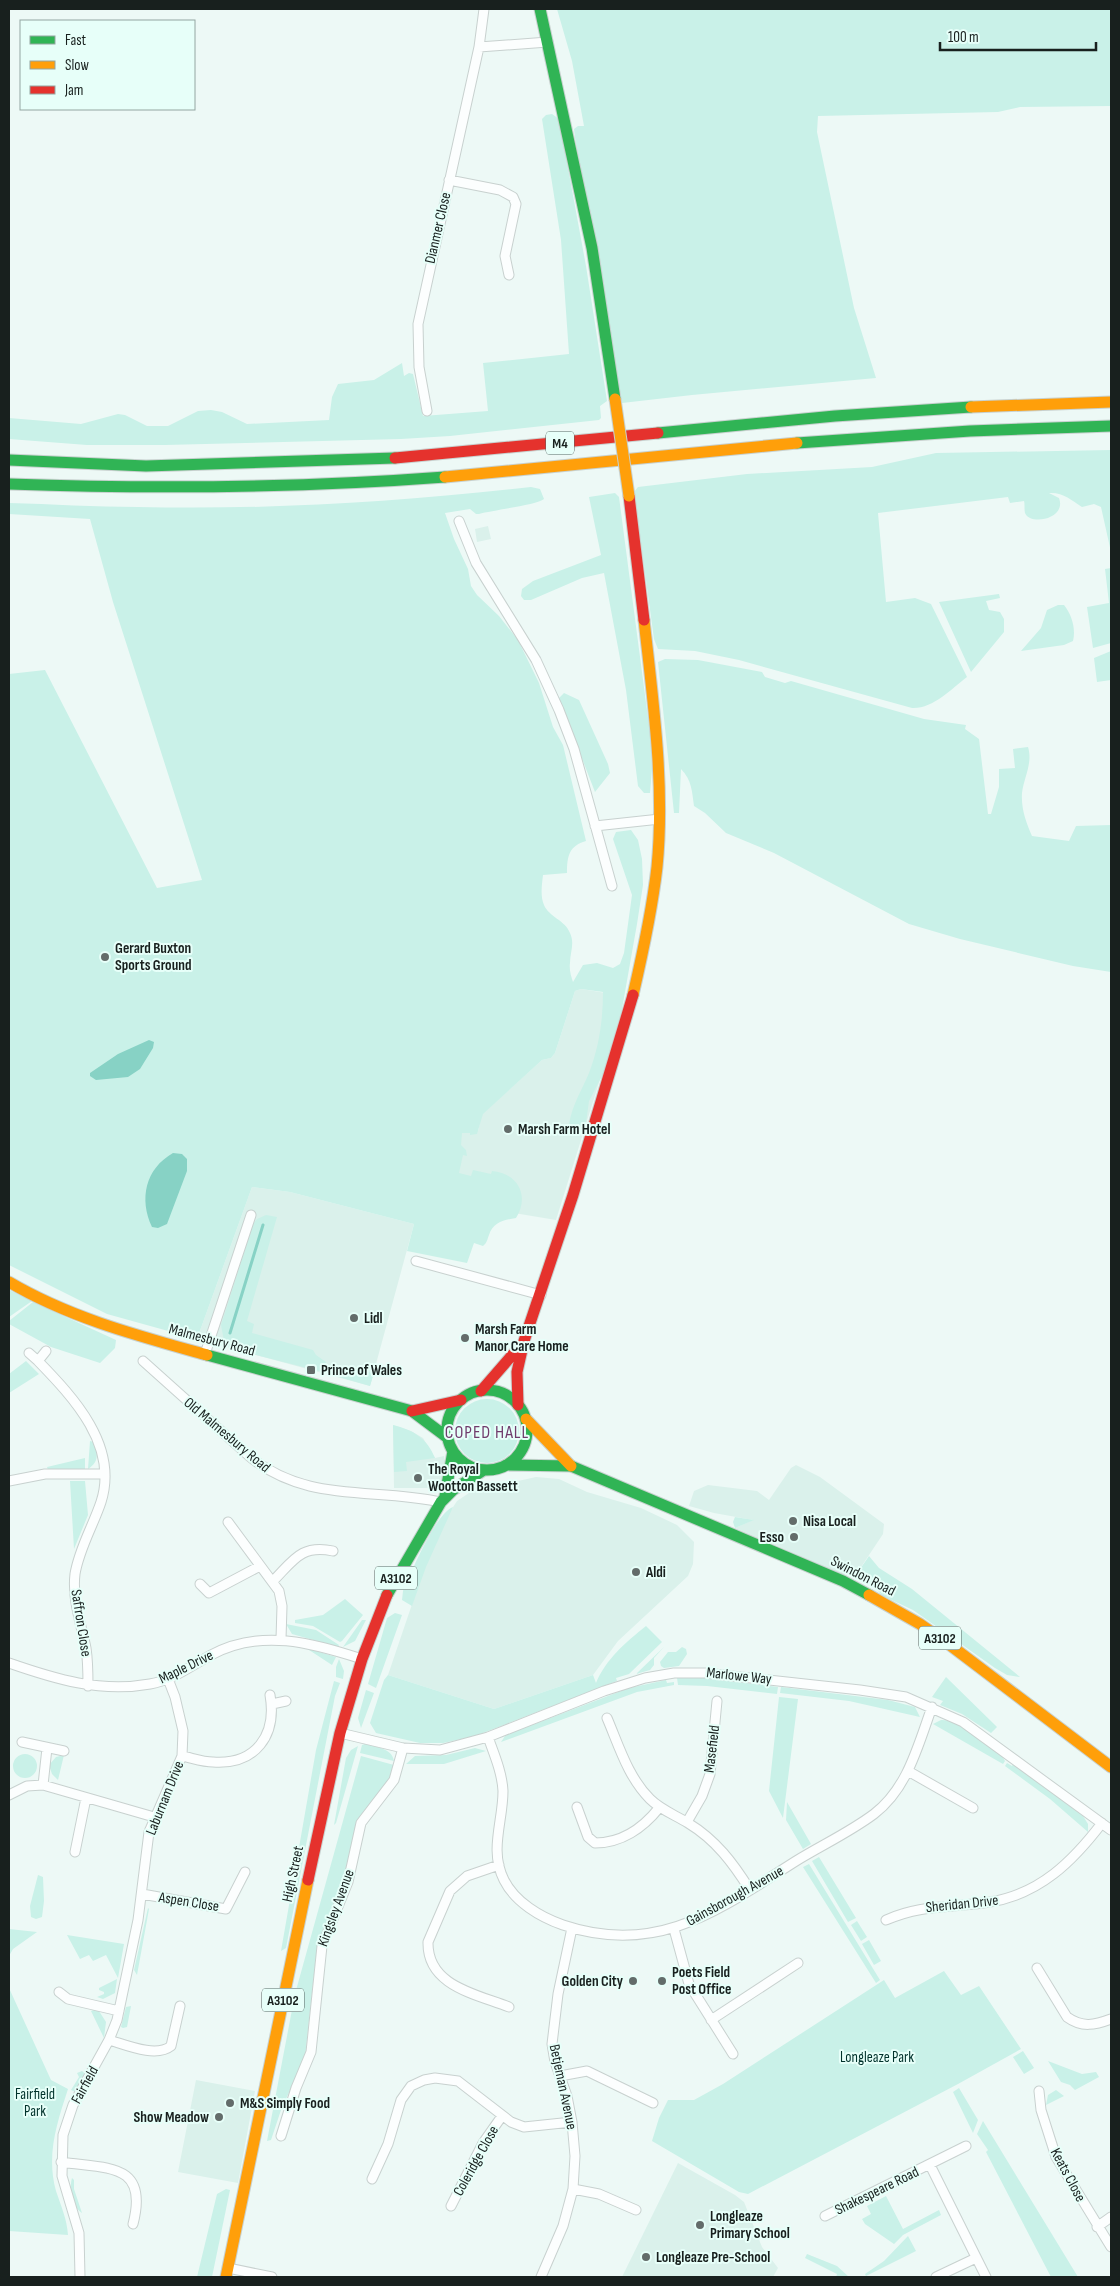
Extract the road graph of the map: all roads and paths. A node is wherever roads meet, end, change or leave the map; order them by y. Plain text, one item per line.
1 (484, 9) edge
2 (540, 9) edge
3 (548, 42) junction
4 (479, 47) junction
5 (450, 180) junction
6 (508, 275) dead end
7 (1111, 402) edge
8 (427, 411) dead end
9 (1111, 426) edge
10 (9, 460) edge
11 (9, 484) edge
12 (459, 521) dead end
13 (660, 820) junction
14 (595, 826) junction
15 (612, 886) dead end
16 (251, 1215) dead end
17 (416, 1261) dead end
18 (9, 1282) edge
19 (541, 1295) junction
20 (524, 1341) junction
21 (46, 1351) dead end
22 (29, 1353) dead end
23 (205, 1354) junction
24 (38, 1361) junction
25 (143, 1361) dead end
26 (481, 1391) junction
27 (460, 1400) junction
28 (518, 1405) junction
29 (412, 1411) junction
30 (525, 1418) junction
31 (448, 1438) junction
32 (453, 1451) junction
33 (506, 1465) junction
34 (571, 1466) junction
35 (484, 1470) junction
36 (105, 1474) junction
37 (9, 1481) edge
38 (443, 1499) junction
39 (228, 1522) dead end
40 (333, 1552) dead end
41 (260, 1566) junction
42 (273, 1581) junction
43 (200, 1584) dead end
44 (281, 1639) junction
45 (362, 1659) junction
46 (9, 1662) edge
47 (168, 1679) junction
48 (88, 1686) junction
49 (286, 1701) dead end
50 (718, 1702) dead end
51 (932, 1707) junction
52 (607, 1718) dead end
53 (340, 1733) junction
54 (488, 1737) junction
55 (22, 1742) dead end
56 (47, 1748) junction
57 (404, 1748) junction
58 (64, 1751) dead end
59 (182, 1756) junction
60 (1111, 1767) edge
61 (908, 1771) junction
62 (43, 1784) junction
63 (9, 1795) edge
64 (86, 1798) junction
65 (577, 1807) dead end
66 (659, 1808) junction
67 (972, 1808) dead end
68 (154, 1817) junction
69 (687, 1822) junction
70 (1102, 1823) junction
71 (1111, 1830) edge
72 (75, 1852) dead end
73 (499, 1865) junction
74 (245, 1872) dead end
75 (750, 1890) junction
76 (142, 1894) junction
77 (886, 1920) dead end
78 (572, 1928) junction
79 (674, 1928) junction
80 (132, 1948) joint
81 (798, 1963) dead end
82 (1037, 1968) dead end
83 (60, 1992) dead end
84 (180, 2006) dead end
85 (509, 2007) dead end
86 (119, 2010) junction
87 (1111, 2019) edge
88 (711, 2020) junction
89 (109, 2040) junction
90 (733, 2054) dead end
91 (560, 2076) junction
92 (1039, 2091) dead end
93 (653, 2103) dead end
94 (502, 2116) junction
95 (572, 2122) junction
96 (281, 2136) dead end
97 (966, 2146) dead end
98 (62, 2162) junction
99 (930, 2166) junction
100 (372, 2179) dead end
101 (573, 2189) junction
102 (451, 2206) dead end
103 (636, 2210) dead end
104 (825, 2216) dead end
105 (1111, 2217) edge
106 (133, 2224) dead end
107 (1097, 2226) junction
108 (1111, 2247) edge
109 (976, 2258) junction
110 (227, 2272) edge
111 (80, 2277) edge
112 (272, 2277) edge
113 (541, 2277) edge
114 (936, 2277) edge
115 (986, 2277) edge

1 - 4 street, Dianmer Close
2 - 3 main road
3 - 4 street
3 - 13 main road, bridge
4 - 5 street, Dianmer Close
5 - 6 street
5 - 8 street, Dianmer Close
7 - 10 main road, M4
9 - 11 main road, M4
12 - 14 street
13 - 14 street
13 - 19 main road
14 - 15 street
16 - 23 street
17 - 19 street
18 - 23 main road, Malmesbury Road
19 - 20 main road
20 - 26 main road
20 - 28 main road
21 - 24 street
22 - 24 street, Saffron Close
23 - 29 main road, Malmesbury Road
24 - 36 street, Saffron Close
25 - 38 street, Old Malmesbury Road
26 - 27 main road
26 - 28 main road
27 - 29 main road
27 - 31 main road, A3102
28 - 30 main road, A3102
29 - 31 main road
30 - 33 main road, A3102
30 - 34 main road, Swindon Road / A3102
31 - 32 main road, A3102
32 - 35 main road
32 - 38 main road, High Street / A3102
33 - 34 main road, Swindon Road / A3102
33 - 35 main road, A3102
34 - 60 main road, Swindon Road / A3102
35 - 38 main road, High Street / A3102
36 - 37 street
36 - 48 street, Saffron Close
38 - 45 main road, High Street / A3102
39 - 41 street
40 - 42 street
41 - 42 street
41 - 43 street
42 - 44 street
44 - 45 street, Maple Drive
44 - 47 street, Maple Drive
45 - 53 main road, High Street / A3102
46 - 48 street, Maple Drive
47 - 48 street, Maple Drive
47 - 59 street, Laburnam Drive
49 - 59 street
50 - 69 street, Masefield
51 - 54 street, Marlowe Way
51 - 61 street, Gainsborough Avenue
51 - 70 street, Marlowe Way
52 - 66 street
53 - 57 street, Marlowe Way
53 - 110 main road, High Street / A3102
54 - 57 street, Marlowe Way
54 - 73 street, Gainsborough Avenue
55 - 56 street
56 - 58 street
56 - 62 street
57 - 96 street, Kingsley Avenue
59 - 68 street, Laburnam Drive
61 - 67 street
61 - 75 street, Gainsborough Avenue
62 - 63 street
62 - 64 street
64 - 68 street
64 - 72 street
65 - 66 street
66 - 69 street
68 - 76 street, Laburnam Drive
69 - 75 street
70 - 71 street, Marlowe Way
70 - 77 street, Sheridan Drive
73 - 78 street, Gainsborough Avenue
73 - 85 street
74 - 76 street, Aspen Close
75 - 79 street, Gainsborough Avenue
76 - 80 street, Laburnam Drive
78 - 79 street, Gainsborough Avenue
78 - 91 street, Betjeman Avenue
79 - 88 street
80 - 86 street, Fairfield
81 - 88 street
82 - 87 street
83 - 86 street
84 - 89 street
86 - 89 street, Fairfield
88 - 90 street
89 - 98 street, Fairfield
91 - 93 street
91 - 95 street, Betjeman Avenue
92 - 107 street, Keats Close
94 - 95 street, Coleridge Close
94 - 100 street, Coleridge Close
94 - 102 street, Coleridge Close
95 - 101 street, Betjeman Avenue
97 - 99 street, Shakespeare Road
98 - 106 street
98 - 111 street, Fairfield
99 - 104 street, Shakespeare Road
99 - 109 street, Shakespeare Road
101 - 103 street
101 - 113 street, Betjeman Avenue
105 - 107 street
107 - 108 street, Keats Close
109 - 114 street
109 - 115 street, Shakespeare Road
110 - 112 street

